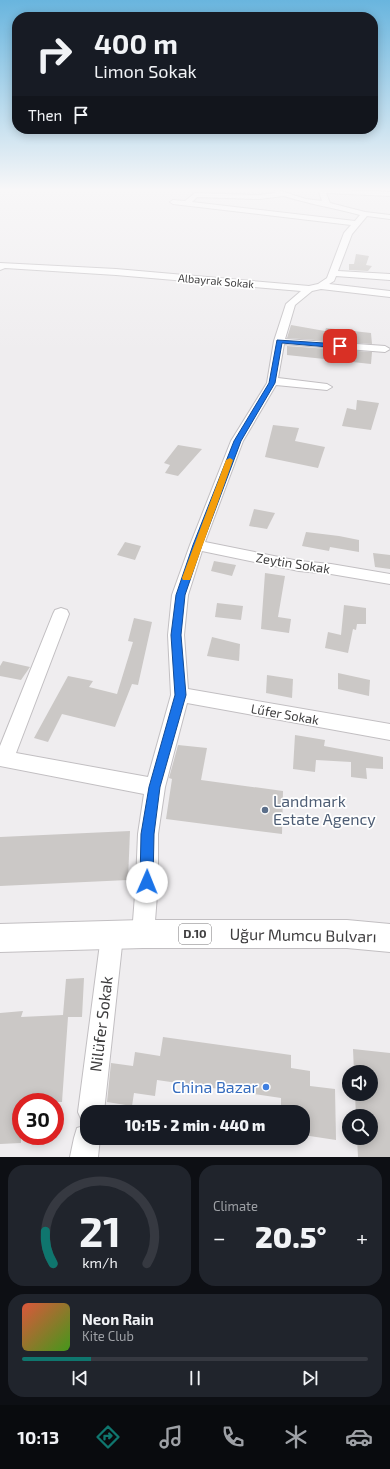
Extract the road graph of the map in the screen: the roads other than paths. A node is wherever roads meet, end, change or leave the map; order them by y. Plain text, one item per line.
1 (345, 243) edge
2 (2, 266) edge
3 (334, 273) junction
4 (390, 277) edge
5 (315, 288) junction
6 (390, 294) edge
7 (279, 341) junction
8 (385, 349) dead end
9 (272, 381) junction
10 (327, 387) dead end
11 (197, 545) junction
12 (390, 579) edge
13 (61, 614) dead end
14 (180, 695) junction
15 (390, 732) edge
16 (2, 758) edge
17 (154, 787) junction
18 (143, 934) junction
19 (112, 936) junction
20 (0, 938) edge
21 (390, 938) edge
22 (92, 1105) edge
23 (86, 1145) edge
24 (84, 1157) edge

1 - 3 street
2 - 5 street, Albayrak Sokak
3 - 4 street
3 - 5 street
5 - 6 street, Albayrak Sokak
5 - 7 street
7 - 8 street
7 - 9 street
9 - 10 street
9 - 11 street
11 - 12 street, Zeytin Sokak
11 - 14 street
13 - 16 street
14 - 15 street, Lűfer Sokak
14 - 17 street
16 - 17 street
17 - 18 street
18 - 19 main road, Uğur Mumcu Bulvarı / D.10
18 - 21 main road, Uğur Mumcu Bulvarı / D.10
19 - 20 main road, Uğur Mumcu Bulvarı / D.10
19 - 22 street, Nilüfer Sokak
23 - 24 street

